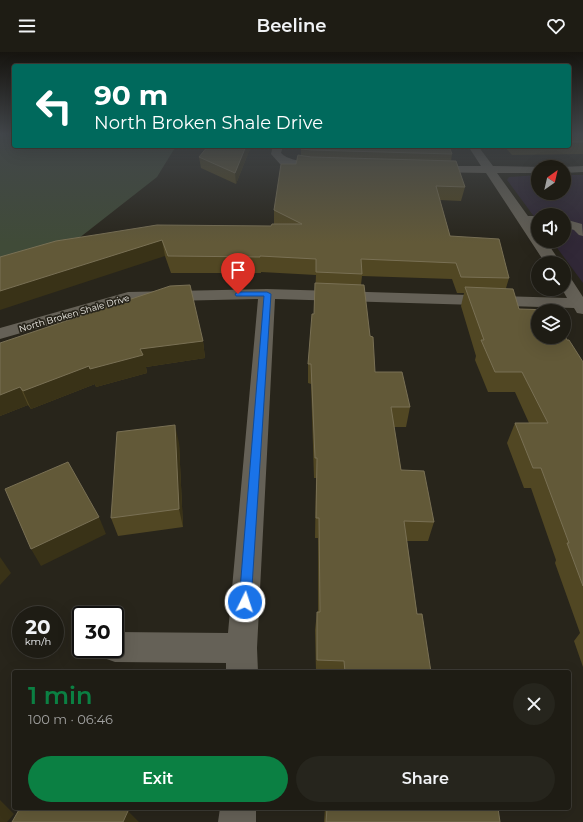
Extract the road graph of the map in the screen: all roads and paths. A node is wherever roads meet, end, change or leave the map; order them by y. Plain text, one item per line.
1 (490, 171) joint
2 (493, 171) edge
3 (525, 220) junction
4 (531, 220) edge
5 (571, 225) edge
6 (531, 229) edge
7 (583, 232) edge
8 (571, 291) edge
9 (267, 294) junction
10 (581, 306) edge
11 (0, 334) edge
12 (124, 648) edge
13 (242, 660) edge
14 (238, 810) edge
15 (237, 822) edge

1 - 2 street
1 - 3 street
3 - 4 lane
3 - 6 street
5 - 7 lane
8 - 10 street
9 - 10 street, North Broken Shale Drive
9 - 11 street, North Broken Shale Drive
9 - 13 street
12 - 13 street
14 - 15 street

